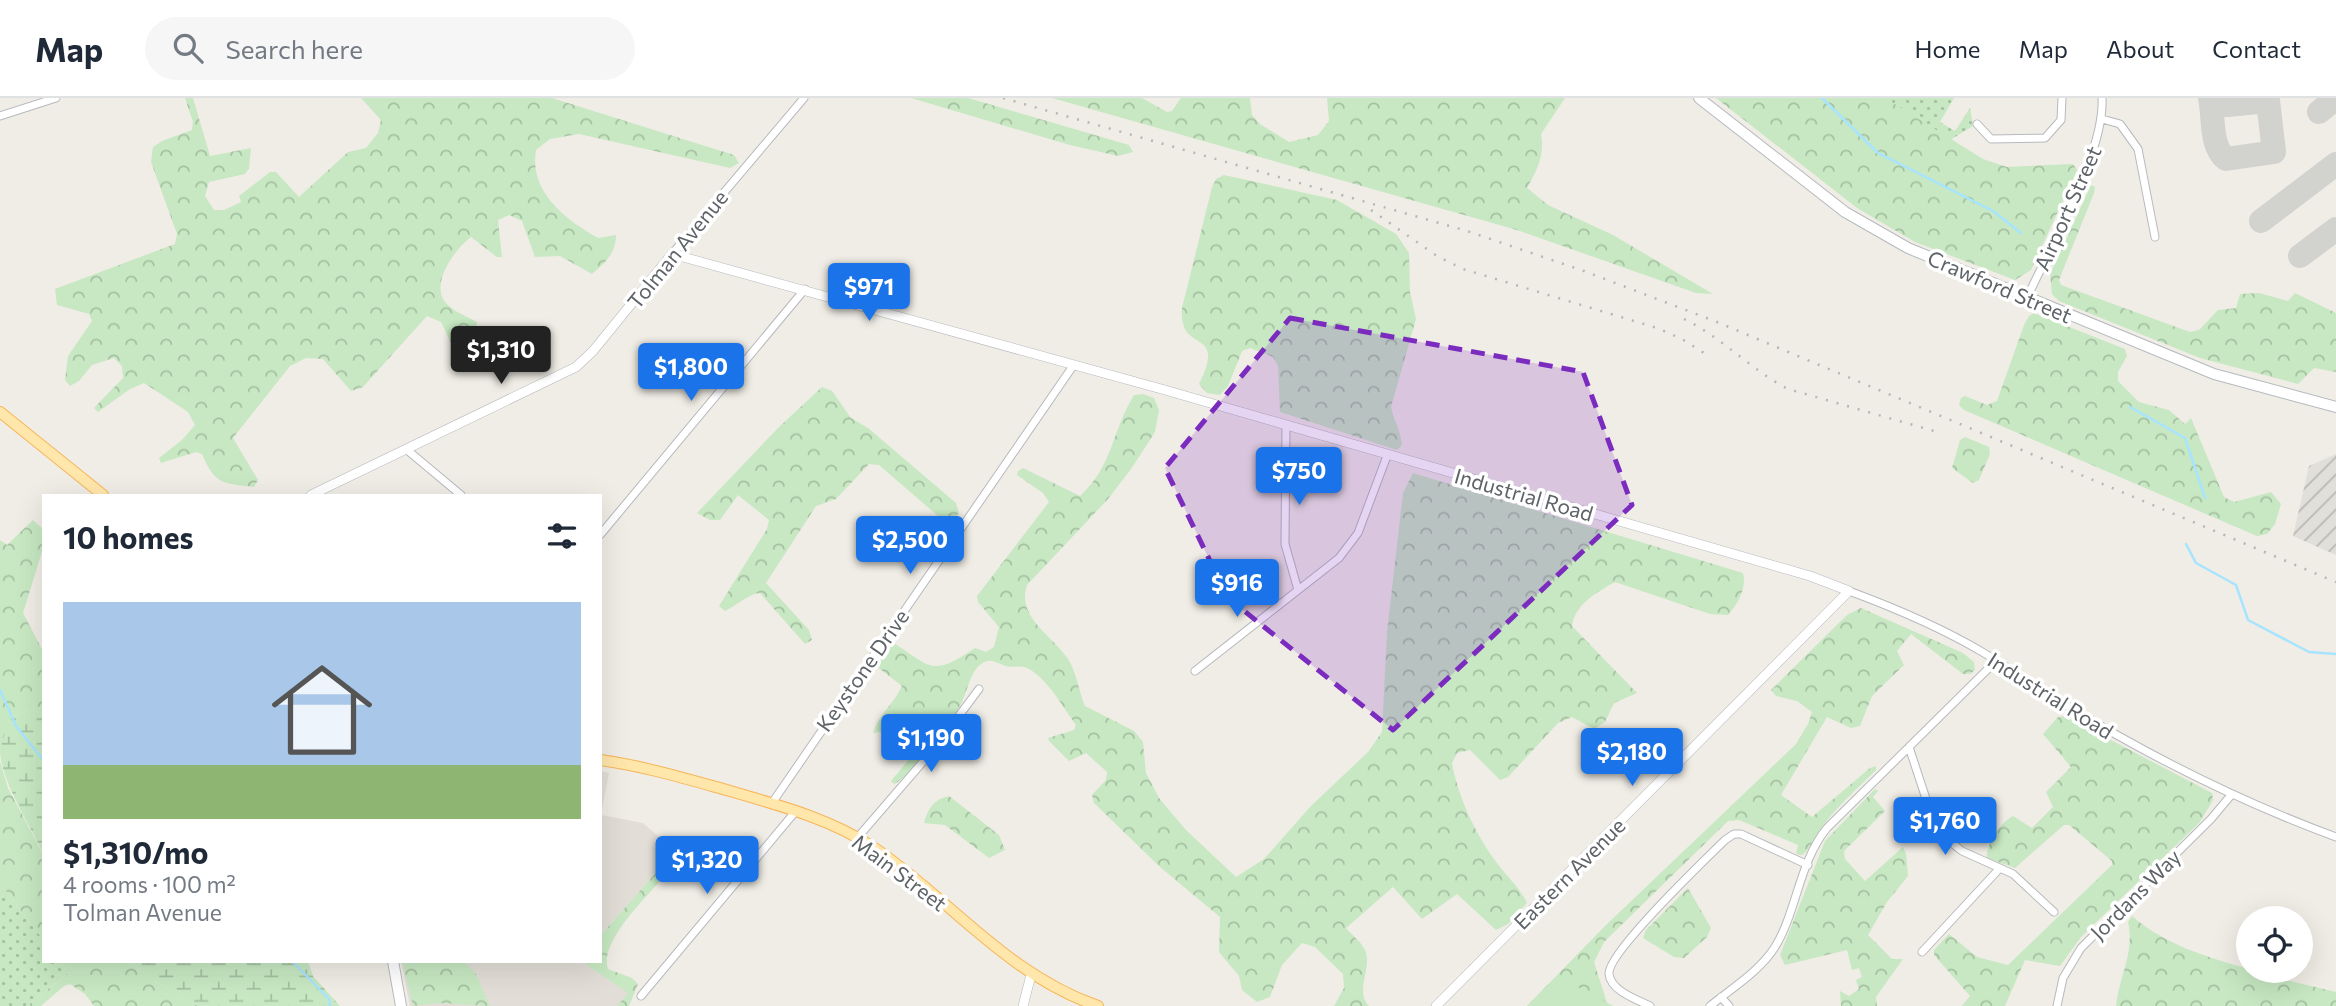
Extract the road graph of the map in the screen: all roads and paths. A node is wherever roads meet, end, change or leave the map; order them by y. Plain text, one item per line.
1 (56, 98) edge
2 (804, 98) edge
3 (1699, 98) edge
4 (2062, 98) edge
5 (2102, 98) edge
6 (0, 116) edge
7 (2102, 119) junction
8 (1977, 124) dead end
9 (2155, 237) dead end
10 (672, 254) junction
11 (805, 289) junction
12 (2028, 296) junction
13 (1073, 366) junction
14 (2336, 407) edge
15 (0, 412) edge
16 (1286, 425) junction
17 (406, 449) junction
18 (1387, 456) junction
19 (102, 494) edge
20 (313, 494) edge
21 (460, 494) edge
22 (602, 533) edge
23 (1298, 590) junction
24 (1849, 591) junction
25 (1994, 662) junction
26 (1195, 671) dead end
27 (979, 688) dead end
28 (1909, 747) junction
29 (602, 760) edge
30 (2232, 794) junction
31 (772, 803) junction
32 (795, 812) junction
33 (2336, 836) edge
34 (858, 837) junction
35 (1808, 865) junction
36 (2000, 868) junction
37 (2054, 912) dead end
38 (1922, 952) dead end
39 (393, 963) edge
40 (1031, 975) junction
41 (641, 996) dead end
42 (1721, 997) junction
43 (401, 1006) edge
44 (1023, 1006) edge
45 (1098, 1006) edge
46 (1436, 1006) edge
47 (1650, 1006) edge
48 (1710, 1006) edge
49 (1729, 1006) edge
50 (2057, 1006) edge

1 - 6 street
2 - 10 street, Tolman Avenue
3 - 12 main road, Crawford Street
4 - 8 street, Airport Street
5 - 7 street, Airport Street
7 - 9 street, Airport Street
7 - 12 street, Airport Street
10 - 11 street, Industrial Road
10 - 17 street, Tolman Avenue
11 - 13 street, Industrial Road
11 - 22 street
12 - 14 main road, Crawford Street
13 - 16 street, Industrial Road
13 - 31 street, Keystone Drive
15 - 19 main road
16 - 18 street, Industrial Road
16 - 23 street
17 - 20 street, Tolman Avenue
17 - 21 street
18 - 23 street
18 - 24 street, Industrial Road
23 - 26 street
24 - 25 street, Industrial Road
24 - 46 street, Eastern Avenue
25 - 28 street
25 - 30 street, Industrial Road
27 - 34 street
28 - 35 street
28 - 36 street
29 - 31 main road, Main Street
30 - 33 street, Industrial Road
30 - 50 street, Jordans Way
31 - 32 main road, Main Street
32 - 34 main road, Main Street
32 - 41 street
34 - 40 main road, Main Street
35 - 42 street
35 - 47 street
36 - 37 street
36 - 38 street
39 - 43 main road
40 - 44 street
40 - 45 main road, Main Street
42 - 48 street
42 - 49 street

